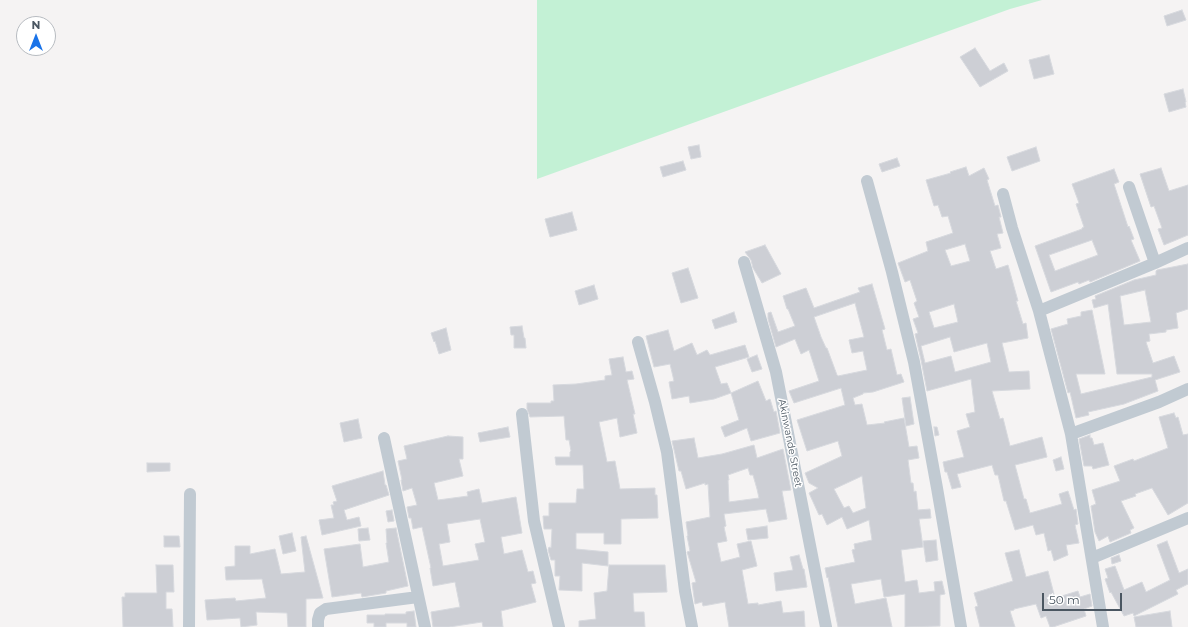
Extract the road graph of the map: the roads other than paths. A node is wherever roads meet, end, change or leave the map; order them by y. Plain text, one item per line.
1 (866, 181) dead end
2 (1129, 187) dead end
3 (1003, 194) dead end
4 (1188, 248) edge
5 (744, 262) dead end
6 (1155, 263) junction
7 (1039, 311) junction
8 (638, 342) dead end
9 (1188, 389) edge
10 (522, 414) dead end
11 (1071, 434) junction
12 (384, 438) dead end
13 (190, 494) dead end
14 (1188, 518) edge
15 (1092, 558) junction
16 (418, 597) junction
17 (189, 627) edge
18 (318, 627) edge
19 (425, 627) edge
20 (559, 627) edge
21 (692, 627) edge
22 (826, 627) edge
23 (961, 627) edge
24 (1103, 627) edge

1 - 23 street
2 - 6 street
3 - 7 street
4 - 6 street
5 - 22 street, Akinwande Street
6 - 7 street
7 - 11 street
8 - 21 street
9 - 11 street
10 - 20 street
11 - 15 street
12 - 16 street
13 - 17 street
14 - 15 street
15 - 24 street
16 - 18 street
16 - 19 street

